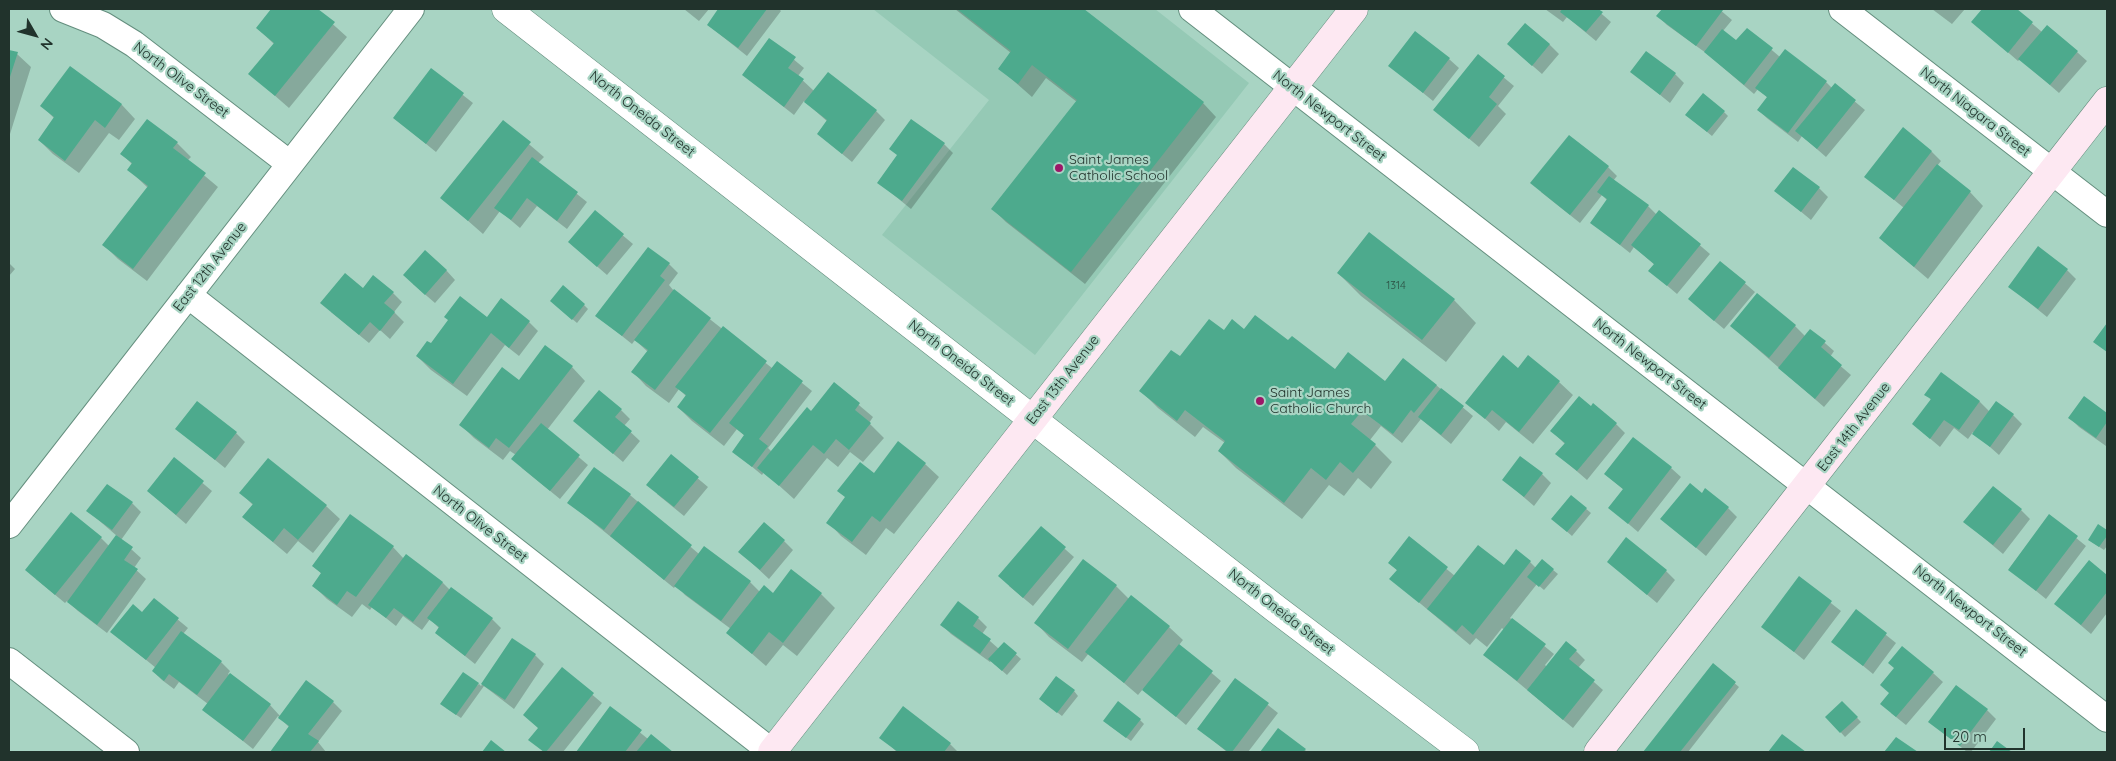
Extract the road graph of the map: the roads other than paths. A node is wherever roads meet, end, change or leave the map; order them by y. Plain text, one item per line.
1 (63, 9) edge
2 (411, 9) edge
3 (506, 9) edge
4 (1192, 9) edge
5 (1354, 9) edge
6 (1842, 9) edge
7 (1293, 88) junction
8 (2107, 101) edge
9 (290, 164) junction
10 (2052, 172) junction
11 (2107, 214) edge
12 (188, 295) junction
13 (1032, 419) junction
14 (1808, 486) junction
15 (9, 525) edge
16 (9, 660) edge
17 (2107, 719) edge
18 (126, 752) edge
19 (772, 752) edge
20 (1465, 752) edge
21 (1598, 752) edge

1 - 9 street, North Olive Street
2 - 9 street, East 12th Avenue
3 - 13 street, North Oneida Street
4 - 7 street, North Newport Street
5 - 7 main road, East 13th Avenue
6 - 10 street, North Niagara Street
7 - 13 main road, East 13th Avenue
7 - 14 street, North Newport Street
8 - 10 main road, East 14th Avenue
9 - 12 street, East 12th Avenue
10 - 11 street, North Niagara Street
10 - 14 main road, East 14th Avenue
12 - 15 street, East 12th Avenue
12 - 19 street, North Olive Street
13 - 19 main road, East 13th Avenue
13 - 20 street, North Oneida Street
14 - 17 street, North Newport Street
14 - 21 main road, East 14th Avenue
16 - 18 street

